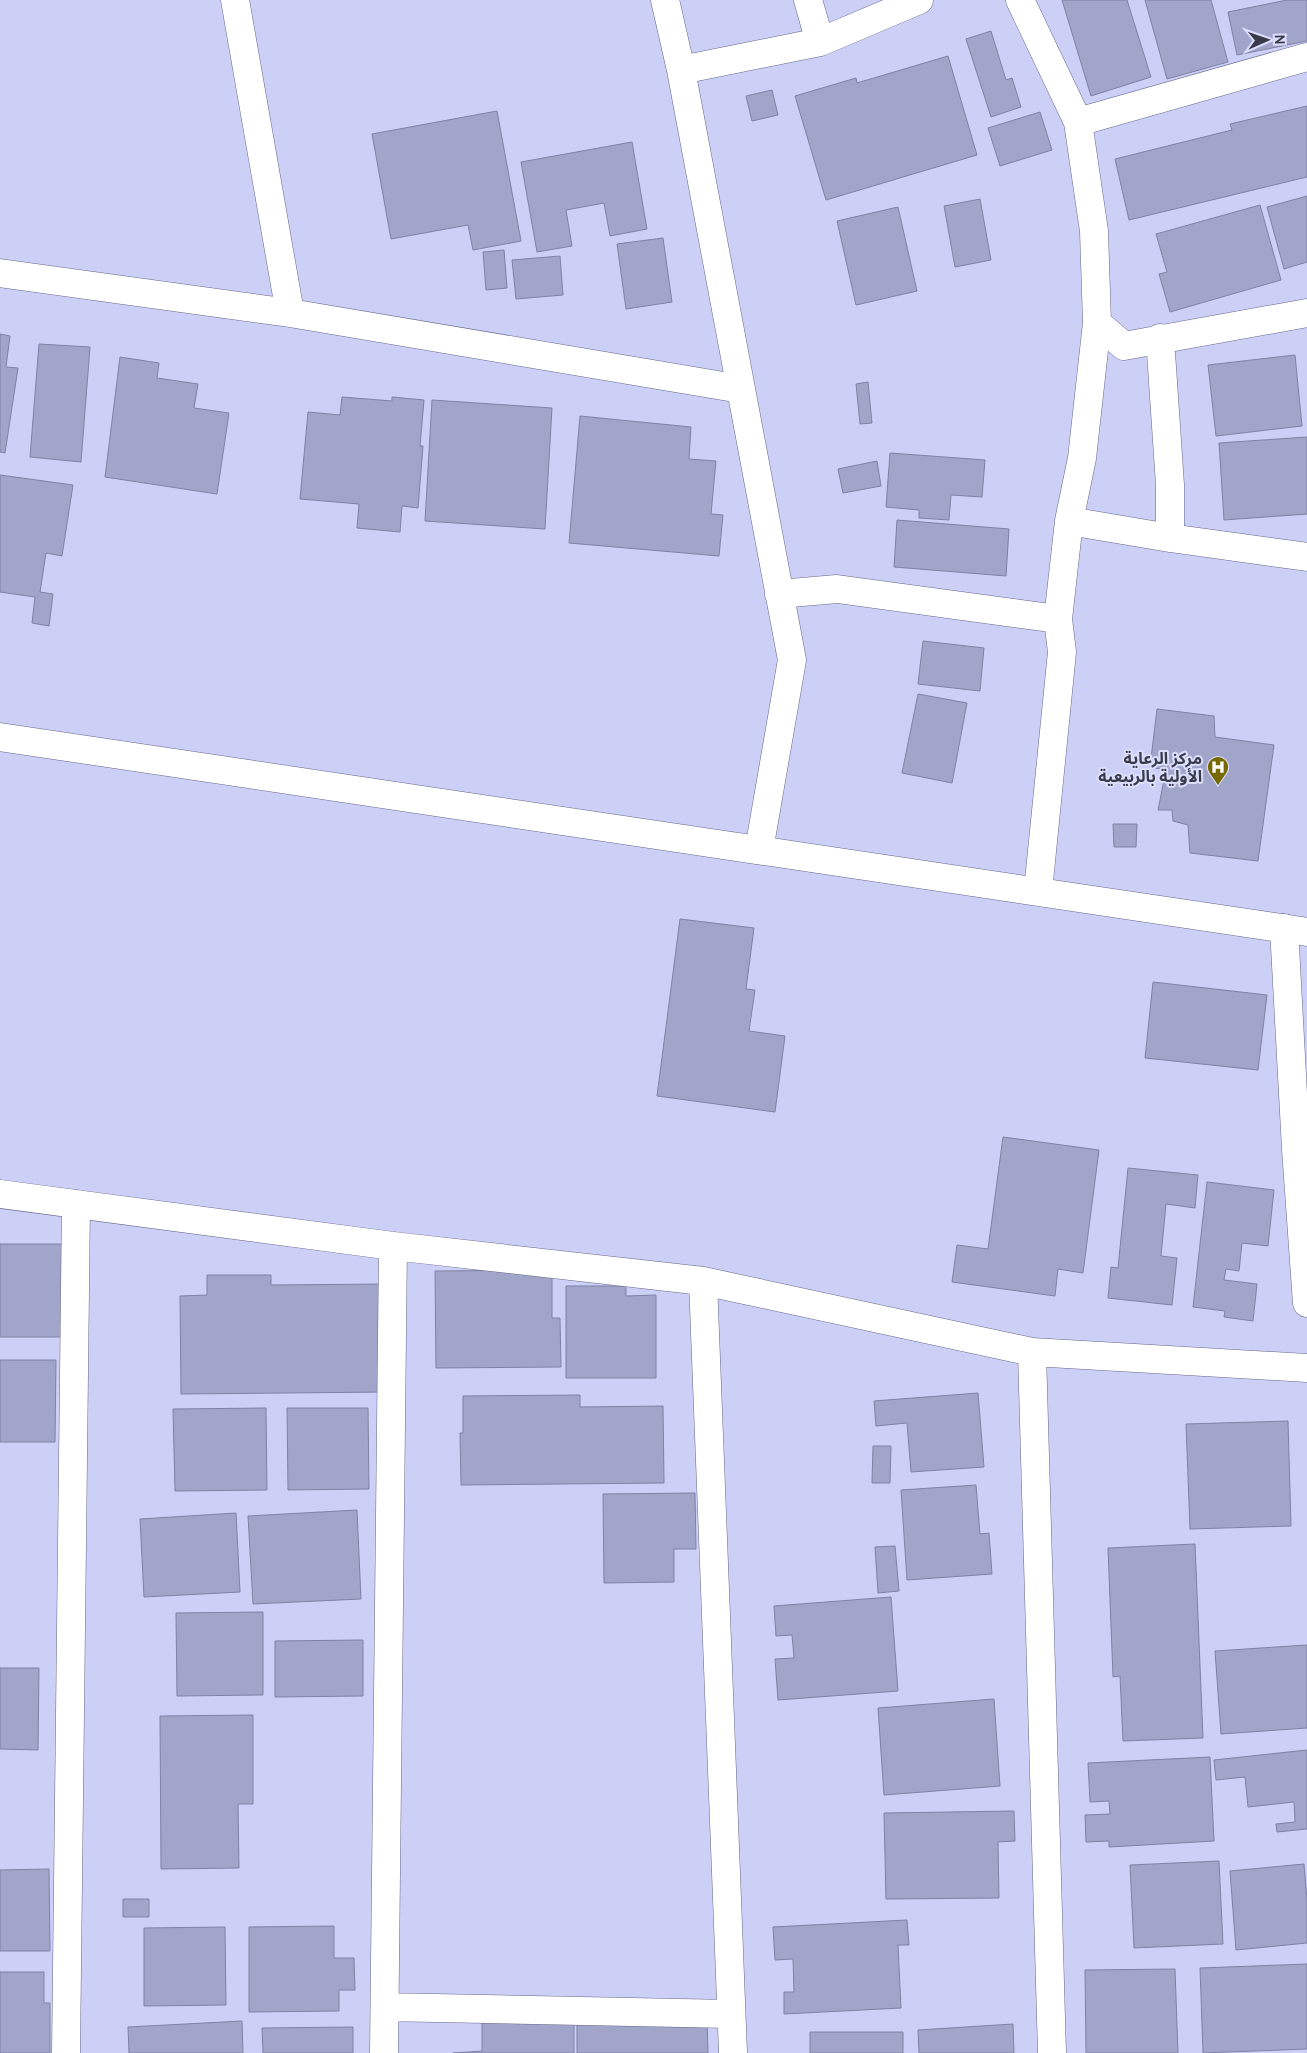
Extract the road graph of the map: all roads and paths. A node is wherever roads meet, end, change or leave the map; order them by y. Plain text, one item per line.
1 (236, 0) edge
2 (665, 0) edge
3 (808, 0) edge
4 (919, 0) edge
5 (1020, 0) edge
6 (820, 42) junction
7 (1307, 57) edge
8 (681, 70) junction
9 (1078, 122) junction
10 (0, 273) edge
11 (290, 313) junction
12 (1307, 314) edge
13 (1097, 323) junction
14 (1160, 338) junction
15 (740, 389) junction
16 (1069, 521) junction
17 (1170, 538) junction
18 (1307, 557) edge
19 (779, 594) junction
20 (1058, 619) junction
21 (0, 737) edge
22 (759, 850) junction
23 (1038, 891) junction
24 (1296, 930) edge
25 (0, 1194) edge
26 (76, 1204) junction
27 (393, 1246) junction
28 (703, 1281) junction
29 (1307, 1303) edge
30 (1032, 1352) junction
31 (1307, 1368) edge
32 (385, 2007) junction
33 (731, 2014) junction
34 (66, 2053) edge
35 (384, 2053) edge
36 (733, 2053) edge
37 (1052, 2053) edge

1 - 11 street
2 - 8 street
3 - 6 street
4 - 6 street
5 - 9 street
6 - 8 street
7 - 9 street
8 - 15 street
9 - 13 street
10 - 11 street
11 - 15 street
12 - 14 street
13 - 14 street
13 - 16 street
14 - 17 street
15 - 19 street
16 - 17 street
16 - 20 street
17 - 18 street
19 - 20 street
19 - 22 street
20 - 23 street
21 - 22 street
22 - 23 street
23 - 24 street
24 - 29 street
25 - 26 street
26 - 27 street
26 - 34 street
27 - 28 street
27 - 32 street
28 - 30 street
28 - 33 street
30 - 31 street
30 - 37 street
32 - 33 street
32 - 35 street
33 - 36 street

